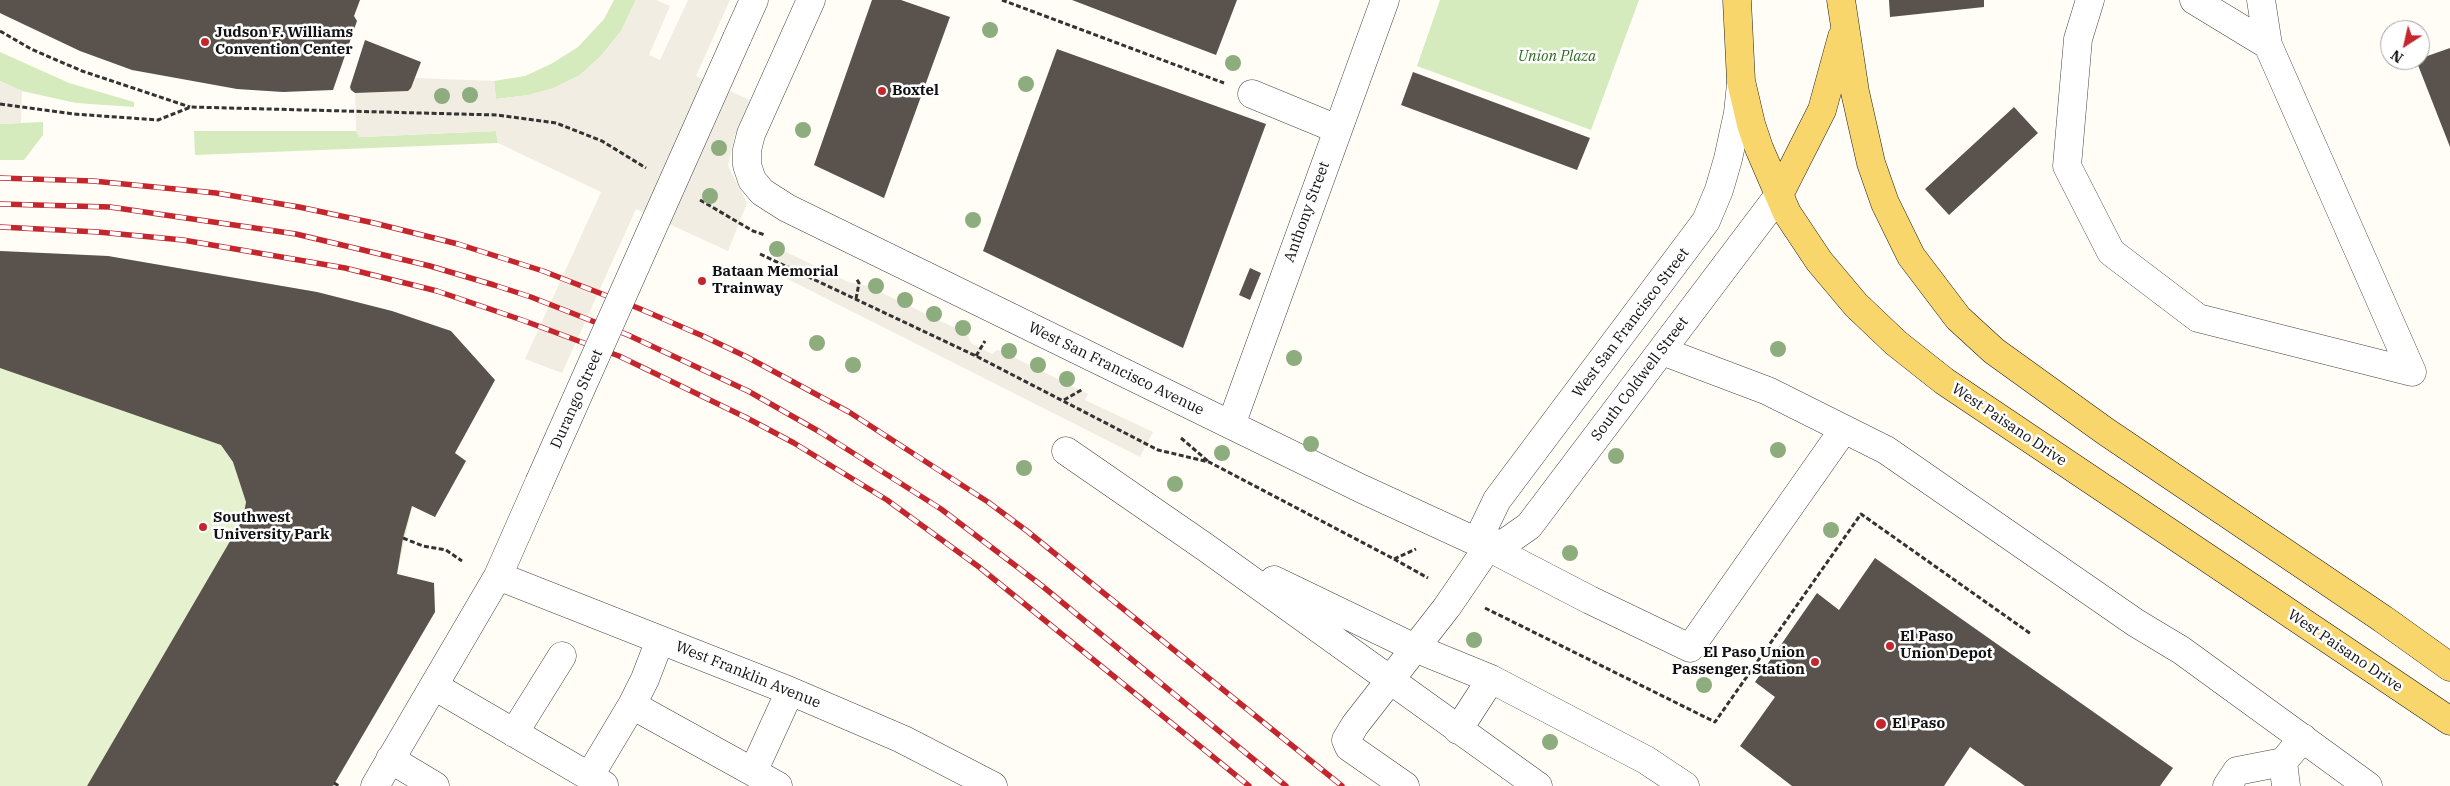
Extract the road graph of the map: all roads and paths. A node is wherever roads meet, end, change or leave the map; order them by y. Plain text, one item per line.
1 (754, 0) edge
2 (811, 0) edge
3 (1002, 0) edge
4 (1385, 0) edge
5 (1736, 0) edge
6 (1841, 0) edge
7 (2090, 0) edge
8 (2194, 0) edge
9 (2261, 0) edge
10 (1844, 29) junction
11 (0, 31) edge
12 (2268, 45) junction
13 (1741, 81) junction
14 (1252, 94) joint
15 (0, 104) edge
16 (191, 107) junction
17 (1337, 129) junction
18 (653, 172) dead end
19 (1779, 195) junction
20 (696, 198) dead end
21 (773, 237) dead end
22 (760, 254) dead end
23 (855, 275) dead end
24 (856, 299) junction
25 (981, 348) dead end
26 (1662, 351) junction
27 (976, 356) junction
28 (1086, 388) dead end
29 (1064, 400) junction
30 (1231, 425) junction
31 (1844, 429) junction
32 (1174, 433) dead end
33 (1066, 451) dead end
34 (1209, 462) junction
35 (1436, 523) junction
36 (403, 538) dead end
37 (1205, 547) junction
38 (1488, 547) junction
39 (1394, 559) junction
40 (462, 561) dead end
41 (498, 576) junction
42 (1435, 582) dead end
43 (1478, 604) dead end
44 (2031, 634) dead end
45 (660, 640) junction
46 (1415, 648) junction
47 (562, 656) dead end
48 (2450, 666) edge
49 (1391, 679) junction
50 (1491, 679) junction
51 (434, 686) junction
52 (790, 691) junction
53 (632, 705) junction
54 (2450, 721) edge
55 (1458, 730) junction
56 (514, 733) junction
57 (2303, 738) junction
58 (390, 759) junction
59 (753, 772) junction
60 (2284, 774) edge
61 (597, 781) edge
62 (334, 783) dead end
63 (339, 786) edge
64 (374, 786) edge
65 (435, 786) edge
66 (778, 786) edge
67 (993, 786) edge
68 (1405, 786) edge
69 (1538, 786) edge
70 (1685, 786) edge
71 (2227, 786) edge
72 (2368, 786) edge

1 - 41 street, Durango Street, bridge
2 - 30 street, West San Francisco Avenue
3 - 14 path
4 - 17 street, Anthony Street
5 - 13 main road, West Paisano Drive
6 - 10 main road
7 - 12 street
8 - 12 street
9 - 12 street
10 - 19 main road
10 - 48 main road
11 - 16 path
13 - 19 main road, West Paisano Drive
13 - 38 street, West San Francisco Street
14 - 17 street
15 - 16 path
16 - 18 path
17 - 30 street, Anthony Street
19 - 26 street, South Coldwell Street
19 - 54 main road, West Paisano Drive
20 - 21 path
22 - 24 path
23 - 24 path
24 - 27 path
25 - 27 path
26 - 31 street
26 - 38 street, South Coldwell Street
27 - 29 path
28 - 29 path
29 - 34 path
30 - 35 street, West San Francisco Avenue
31 - 38 street, West San Francisco Avenue
31 - 57 street
32 - 34 path
33 - 37 street
34 - 39 path
35 - 38 street, West San Francisco Avenue
35 - 39 path
36 - 40 path
37 - 46 street
37 - 49 street
38 - 46 street
39 - 42 path
41 - 45 street, West Franklin Avenue
41 - 51 street, Durango Street
43 - 44 path
45 - 52 street, West Franklin Avenue
45 - 53 street
46 - 49 street
46 - 50 street
47 - 56 street
49 - 55 street
49 - 68 street
50 - 55 street
50 - 70 street
51 - 56 street
51 - 58 street, Durango Street
52 - 59 street
52 - 67 street, West Franklin Avenue
53 - 59 street
53 - 61 street
55 - 69 street
56 - 61 street
57 - 60 street
57 - 72 street
58 - 64 street, Durango Street
58 - 65 street
59 - 66 street
60 - 71 street
62 - 63 path

